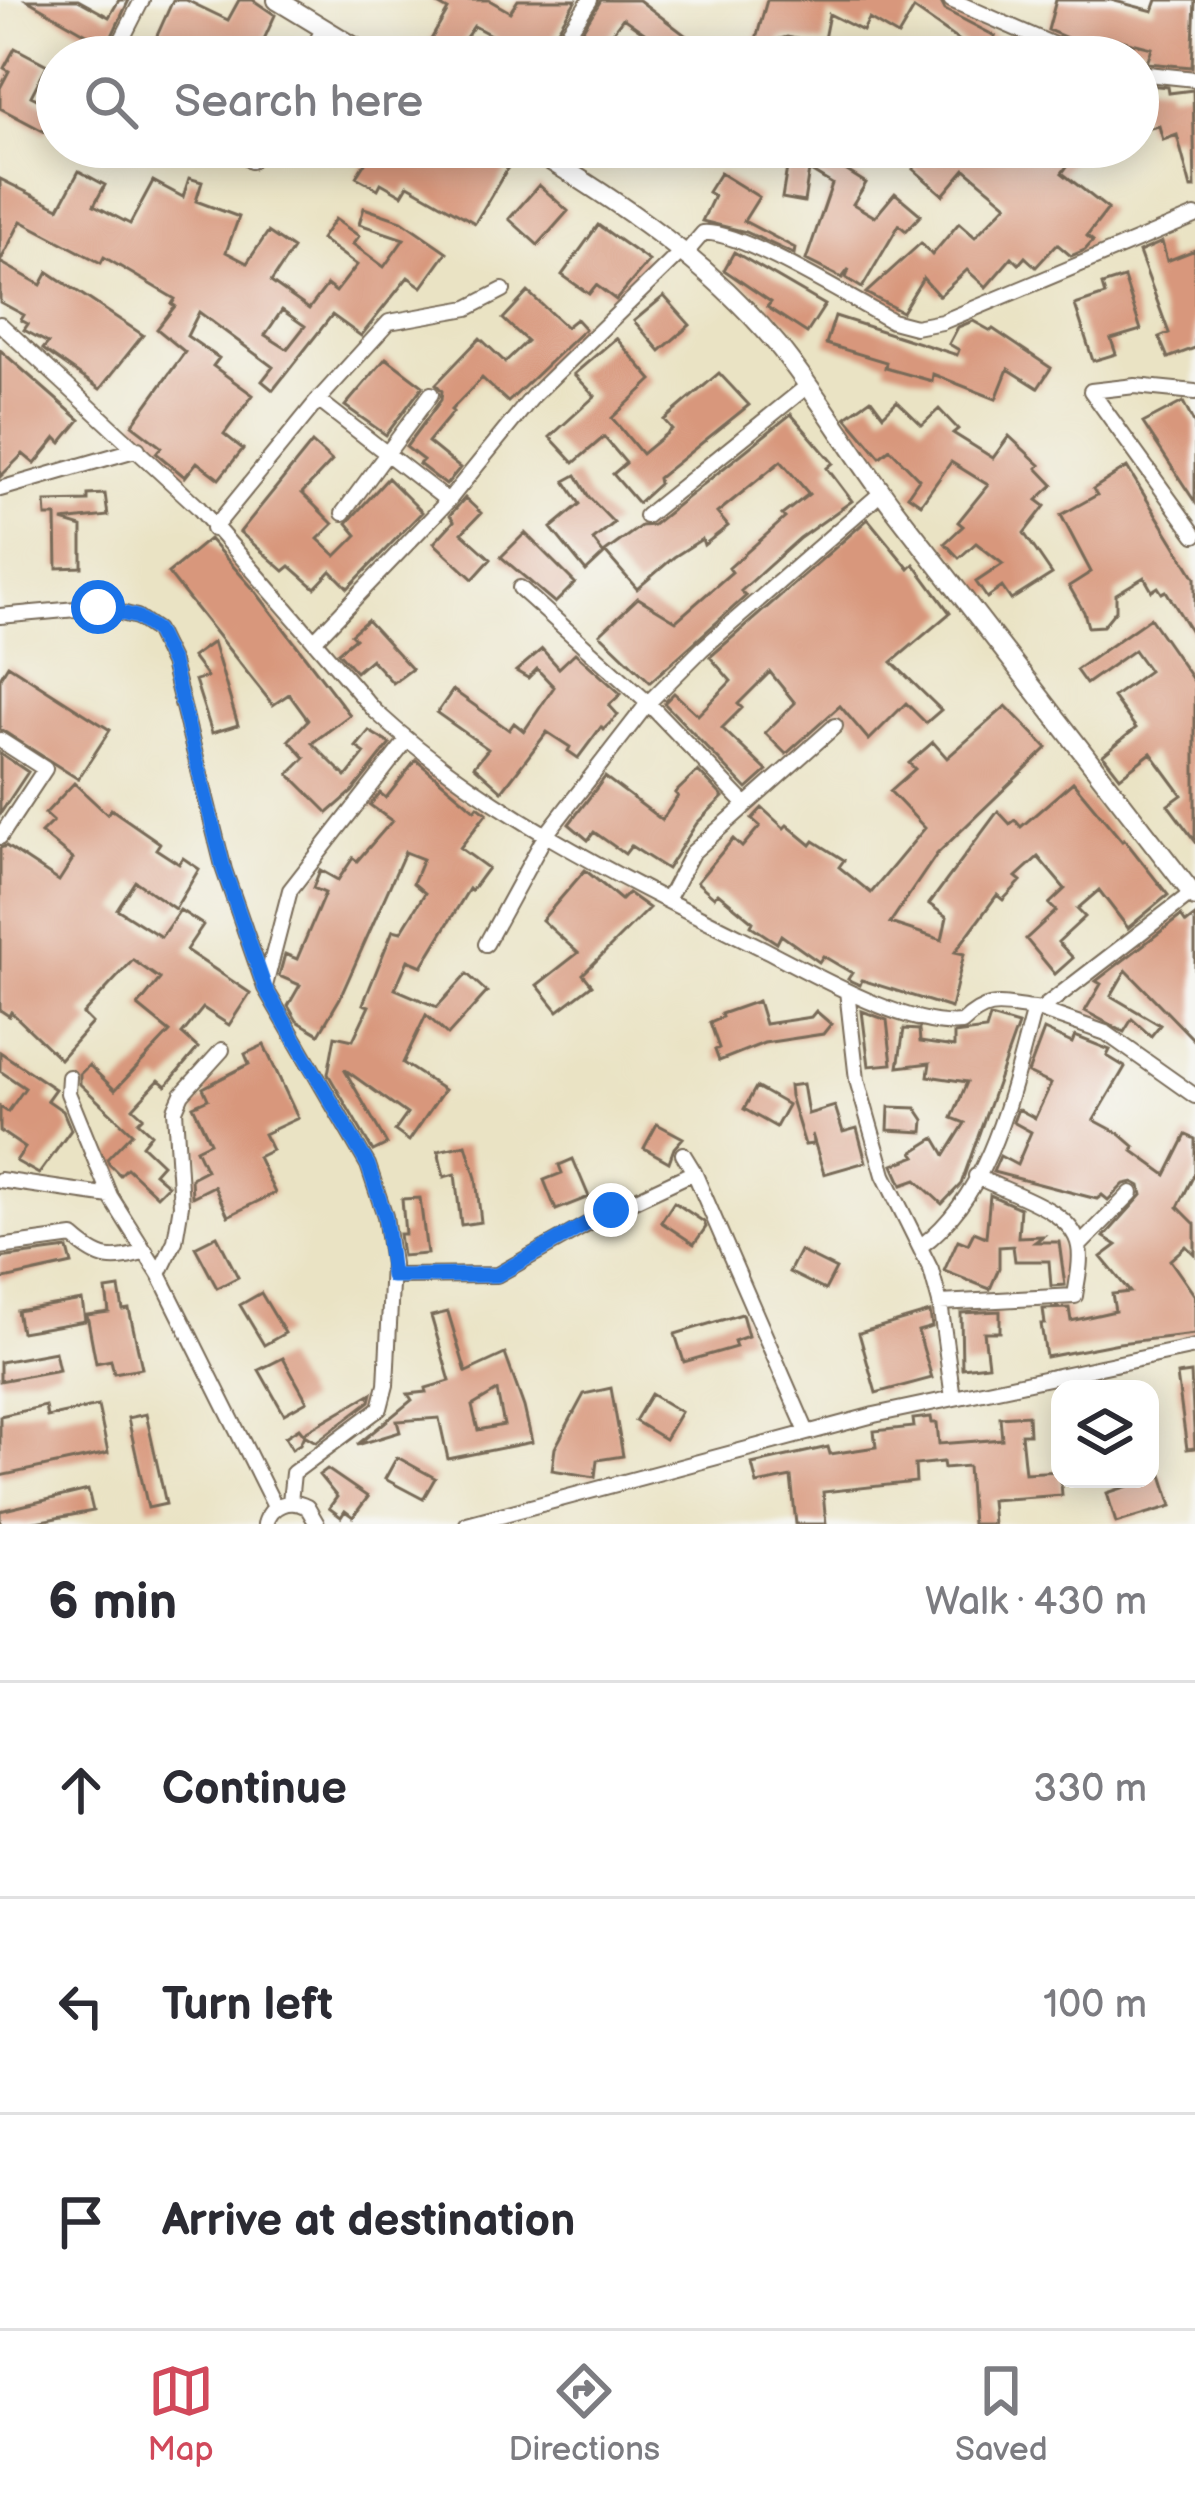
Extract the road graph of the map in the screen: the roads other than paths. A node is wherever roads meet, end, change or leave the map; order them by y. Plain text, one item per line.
1 (142, 0) edge
2 (278, 0) edge
3 (590, 0) edge
4 (951, 0) edge
5 (323, 30) junction
6 (124, 36) edge
7 (320, 36) edge
8 (334, 36) edge
9 (566, 36) edge
10 (1033, 36) edge
11 (1159, 75) edge
12 (1195, 79) edge
13 (564, 168) edge
14 (1195, 216) edge
15 (684, 252) junction
16 (503, 290) dead end
17 (0, 324) edge
18 (806, 387) junction
19 (1195, 392) edge
20 (431, 394) dead end
21 (317, 400) junction
22 (138, 449) junction
23 (387, 454) junction
24 (0, 489) edge
25 (881, 493) junction
26 (448, 501) junction
27 (343, 513) dead end
28 (646, 516) dead end
29 (213, 529) junction
30 (1195, 535) edge
31 (520, 588) dead end
32 (0, 616) edge
33 (314, 641) junction
34 (648, 704) junction
35 (835, 726) dead end
36 (0, 740) edge
37 (406, 740) junction
38 (746, 805) junction
39 (545, 836) junction
40 (0, 837) edge
41 (1194, 895) edge
42 (667, 900) junction
43 (487, 944) dead end
44 (265, 988) junction
45 (848, 992) junction
46 (1037, 1009) junction
47 (222, 1051) dead end
48 (70, 1077) dead end
49 (1192, 1086) edge
50 (683, 1154) dead end
51 (694, 1172) junction
52 (976, 1177) junction
53 (1, 1179) edge
54 (1131, 1193) dead end
55 (110, 1196) junction
56 (921, 1246) junction
57 (1079, 1246) junction
58 (0, 1247) edge
59 (146, 1252) junction
60 (159, 1274) junction
61 (392, 1276) junction
62 (940, 1303) junction
63 (1195, 1347) edge
64 (953, 1398) junction
65 (807, 1432) junction
66 (282, 1505) junction
67 (265, 1524) edge
68 (316, 1524) edge
69 (467, 1524) edge

1 - 6 street
2 - 5 street
3 - 9 street
4 - 10 street
5 - 7 street
5 - 8 street
11 - 12 street
13 - 15 street
14 - 15 street
15 - 18 street
15 - 26 street
16 - 21 street
17 - 22 street
18 - 25 street
18 - 28 street
19 - 30 street
20 - 23 street
21 - 23 street
21 - 29 street
22 - 24 street
22 - 29 street
23 - 26 street
23 - 27 street
25 - 34 street
25 - 41 street
26 - 33 street
29 - 33 street
31 - 34 street
32 - 44 street
33 - 37 street
34 - 38 street
34 - 39 street
35 - 38 street
36 - 40 street
37 - 39 street
37 - 44 street
38 - 42 street
39 - 42 street
39 - 43 street
41 - 46 street
42 - 45 street
44 - 61 street
45 - 46 street
45 - 56 street
46 - 49 street
46 - 52 street
47 - 60 street
48 - 55 street
50 - 51 street
51 - 61 street
51 - 65 street
52 - 56 street
52 - 57 street
53 - 55 street
54 - 57 street
55 - 59 street
56 - 62 street
57 - 62 street
58 - 59 street
59 - 60 street
60 - 66 street
61 - 66 street
62 - 64 street
63 - 64 street
64 - 65 street
65 - 69 street
66 - 67 street
66 - 68 street

